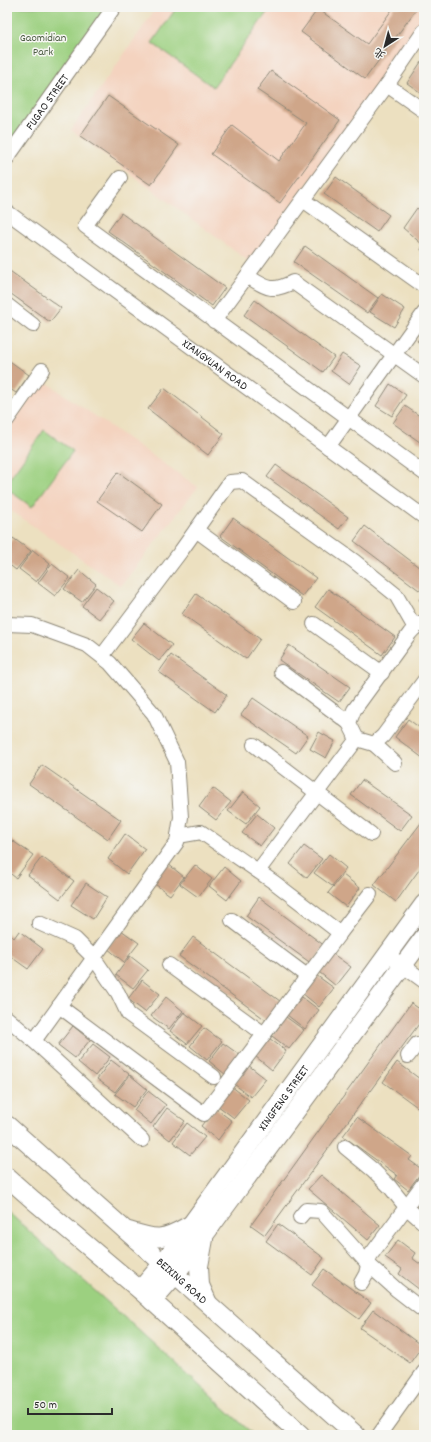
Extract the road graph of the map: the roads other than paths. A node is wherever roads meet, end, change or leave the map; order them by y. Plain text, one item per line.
1 (114, 7) edge
2 (424, 31) edge
3 (387, 85) junction
4 (424, 111) edge
5 (7, 158) edge
6 (120, 178) dead end
7 (303, 200) junction
8 (7, 212) edge
9 (247, 276) junction
10 (424, 286) edge
11 (7, 305) edge
12 (424, 313) edge
13 (214, 321) junction
14 (33, 325) dead end
15 (394, 355) junction
16 (42, 370) dead end
17 (424, 376) edge
18 (349, 418) junction
19 (7, 420) edge
20 (328, 447) junction
21 (424, 473) edge
22 (424, 517) edge
23 (196, 530) junction
24 (294, 602) dead end
25 (8, 622) edge
26 (314, 624) dead end
27 (420, 625) edge
28 (102, 656) junction
29 (281, 672) dead end
30 (382, 673) junction
31 (424, 681) edge
32 (420, 695) edge
33 (349, 723) junction
34 (356, 738) junction
35 (374, 744) junction
36 (254, 745) dead end
37 (394, 763) dead end
38 (317, 792) junction
39 (370, 834) dead end
40 (178, 836) junction
41 (258, 872) junction
42 (370, 894) dead end
43 (424, 904) edge
44 (232, 920) dead end
45 (39, 923) dead end
46 (340, 933) junction
47 (424, 937) edge
48 (388, 955) junction
49 (94, 958) junction
50 (169, 965) dead end
51 (403, 966) junction
52 (307, 976) junction
53 (424, 981) edge
54 (59, 1006) junction
55 (7, 1018) edge
56 (264, 1034) junction
57 (34, 1041) junction
58 (424, 1044) edge
59 (408, 1056) dead end
60 (214, 1077) dead end
61 (7, 1126) edge
62 (142, 1140) dead end
63 (345, 1148) dead end
64 (7, 1177) edge
65 (424, 1183) edge
66 (406, 1207) junction
67 (300, 1218) dead end
68 (424, 1224) edge
69 (124, 1229) junction
70 (198, 1230) junction
71 (368, 1264) junction
72 (169, 1269) junction
73 (361, 1283) dead end
74 (146, 1295) junction
75 (208, 1304) junction
76 (424, 1311) edge
77 (424, 1372) edge
78 (301, 1435) edge
79 (356, 1435) edge
80 (379, 1435) edge

1 - 5 street, FUGAO STREET
2 - 3 street
3 - 4 street
3 - 7 street
6 - 13 street
7 - 9 street
7 - 10 street
8 - 20 street, XIANGYUAN ROAD
9 - 13 street
9 - 15 street
11 - 14 street
12 - 15 street
13 - 18 street
15 - 17 street
15 - 18 street
16 - 19 street
18 - 20 street
18 - 21 street
20 - 22 street, XIANGYUAN ROAD
23 - 24 street
23 - 27 street
23 - 28 street
25 - 28 street
26 - 30 street
27 - 30 street
28 - 40 street
29 - 33 street
30 - 33 street
31 - 32 street
32 - 35 street
33 - 34 street
34 - 35 street
34 - 38 street
35 - 37 street
36 - 38 street
38 - 39 street
38 - 41 street
40 - 41 street
40 - 49 street
41 - 46 street
42 - 46 street
43 - 48 main road, XINGFENG STREET
44 - 52 street
45 - 49 street
46 - 52 street
47 - 51 main road, XINGFENG STREET
48 - 51 street
48 - 70 main road, XINGFENG STREET
49 - 54 street
49 - 60 street
50 - 56 street
51 - 53 street
51 - 70 main road, XINGFENG STREET
52 - 56 street
54 - 56 street
54 - 57 street
55 - 57 street
57 - 62 street
58 - 59 street
61 - 69 main road, BEIXING ROAD
63 - 66 street
64 - 74 main road
65 - 66 street
66 - 68 street
66 - 71 street
67 - 71 street
69 - 70 main road
69 - 72 main road, BEIXING ROAD
70 - 72 main road, XINGFENG STREET
70 - 75 main road
71 - 73 street
71 - 76 street
72 - 74 main road, XINGFENG STREET
72 - 75 main road, BEIXING ROAD
74 - 78 main road
75 - 79 main road, BEIXING ROAD
77 - 80 street

